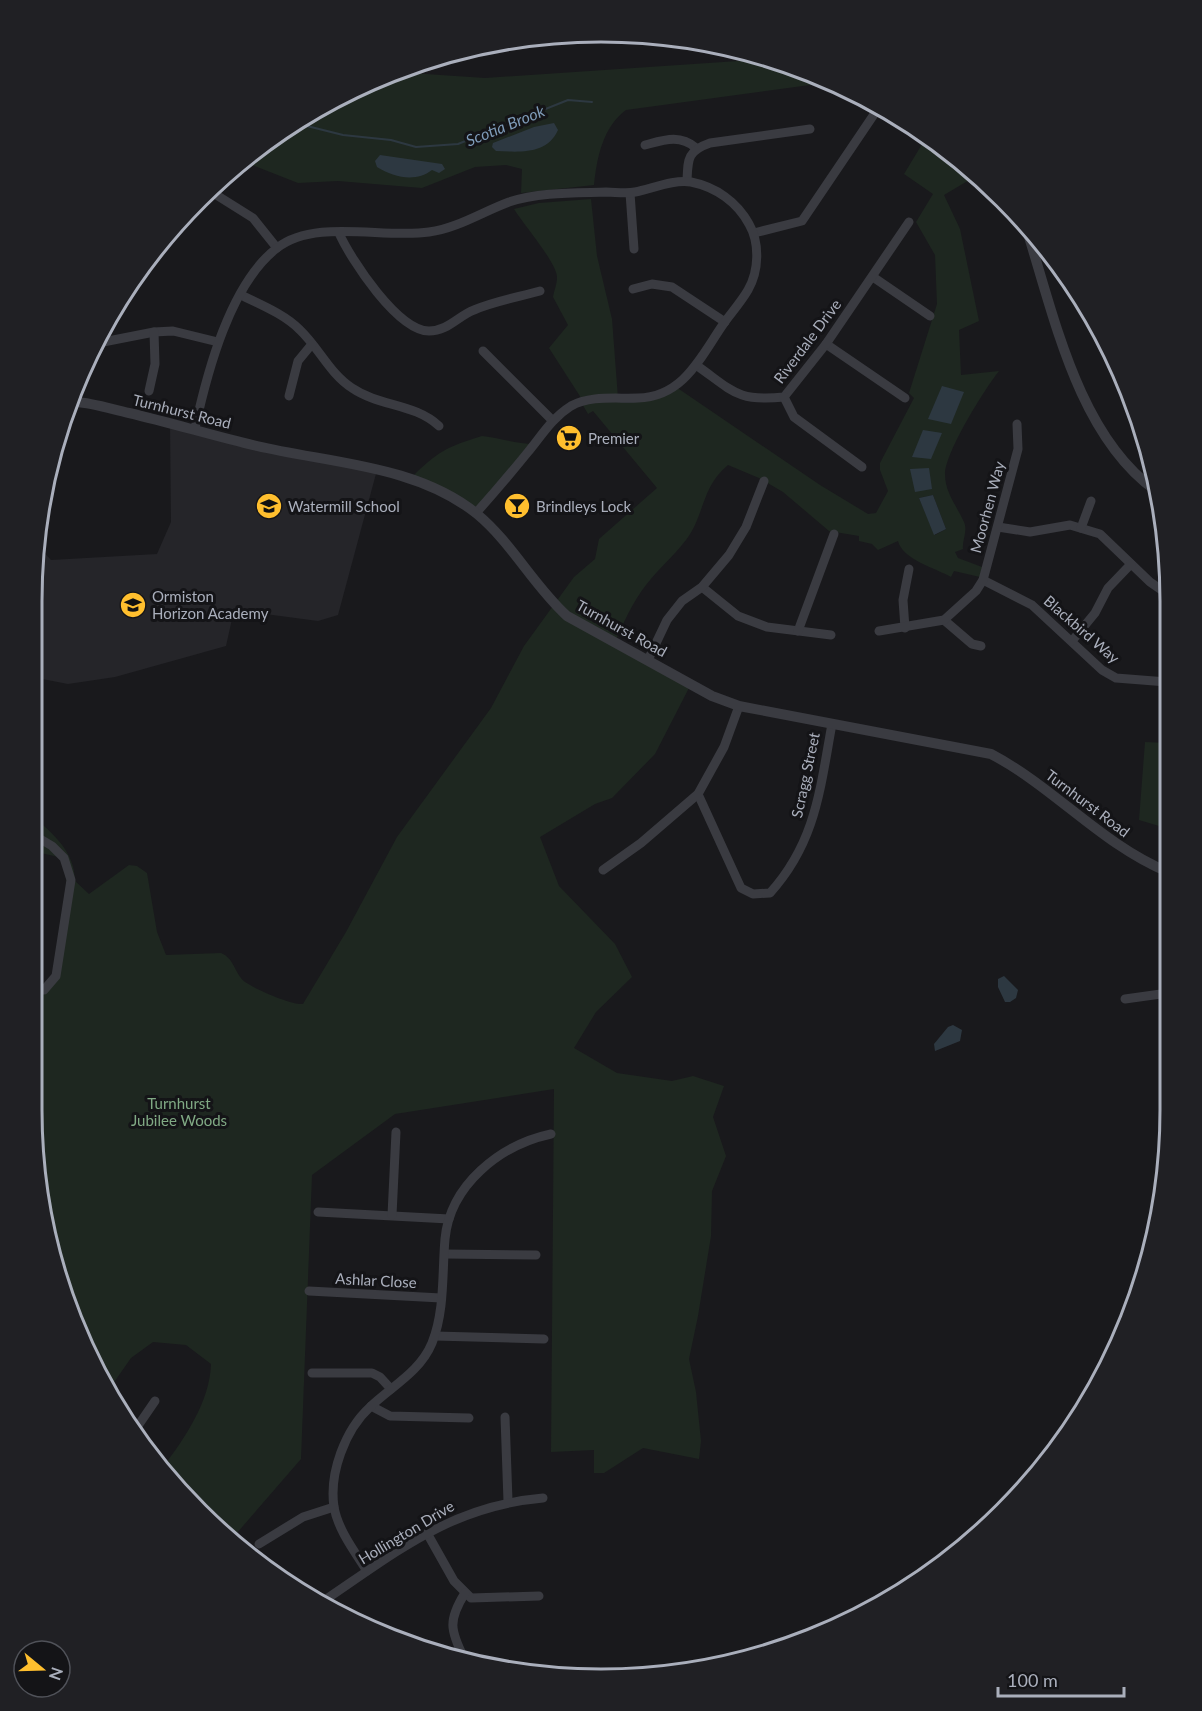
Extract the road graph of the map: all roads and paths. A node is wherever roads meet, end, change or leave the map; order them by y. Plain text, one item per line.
1 (874, 114) edge
2 (810, 129) dead end
3 (645, 144) dead end
4 (696, 148) junction
5 (687, 181) junction
6 (630, 193) junction
7 (217, 195) edge
8 (909, 222) dead end
9 (339, 233) junction
10 (754, 233) junction
11 (1032, 246) edge
12 (277, 248) junction
13 (634, 249) dead end
14 (873, 277) junction
15 (633, 289) dead end
16 (540, 291) dead end
17 (241, 295) junction
18 (930, 316) dead end
19 (725, 322) junction
20 (154, 332) junction
21 (107, 341) edge
22 (218, 342) junction
23 (312, 344) junction
24 (826, 344) junction
25 (483, 351) dead end
26 (696, 365) junction
27 (148, 385) dead end
28 (289, 396) dead end
29 (784, 397) junction
30 (905, 398) dead end
31 (79, 403) edge
32 (428, 417) junction
33 (552, 420) junction
34 (1017, 424) dead end
35 (439, 426) dead end
36 (422, 427) dead end
37 (195, 428) junction
38 (1017, 441) junction
39 (1028, 441) dead end
40 (862, 467) dead end
41 (764, 481) dead end
42 (1147, 485) edge
43 (1092, 499) dead end
44 (476, 513) junction
45 (998, 527) junction
46 (1081, 528) junction
47 (834, 534) dead end
48 (1131, 564) junction
49 (909, 569) dead end
50 (983, 580) junction
51 (702, 587) junction
52 (1160, 588) edge
53 (945, 620) junction
54 (905, 628) junction
55 (798, 631) junction
56 (879, 631) dead end
57 (831, 635) dead end
58 (1072, 641) junction
59 (974, 647) dead end
60 (648, 660) junction
61 (1160, 681) edge
62 (739, 706) junction
63 (832, 724) junction
64 (698, 794) junction
65 (42, 840) edge
66 (1160, 869) edge
67 (603, 870) dead end
68 (42, 990) edge
69 (1160, 994) edge
70 (1125, 999) dead end
71 (396, 1132) dead end
72 (550, 1134) dead end
73 (318, 1212) dead end
74 (392, 1215) junction
75 (449, 1219) junction
76 (530, 1252) dead end
77 (445, 1254) junction
78 (309, 1291) dead end
79 (441, 1298) junction
80 (435, 1336) junction
81 (544, 1339) dead end
82 (312, 1373) dead end
83 (391, 1389) junction
84 (155, 1401) dead end
85 (371, 1406) junction
86 (505, 1417) dead end
87 (469, 1418) dead end
88 (139, 1425) edge
89 (543, 1498) dead end
90 (508, 1501) junction
91 (334, 1507) junction
92 (427, 1533) junction
93 (259, 1544) dead end
94 (368, 1571) junction
95 (531, 1586) dead end
96 (465, 1593) junction
97 (328, 1598) edge
98 (461, 1651) edge

1 - 10 street
2 - 4 street
3 - 4 street
4 - 5 street
5 - 6 street
5 - 10 street
6 - 9 street
6 - 13 street
7 - 12 street
8 - 14 street, Riverdale Drive
9 - 12 street
9 - 16 street
10 - 19 street
11 - 42 street
12 - 17 street
14 - 18 street
14 - 24 street, Riverdale Drive
15 - 19 street
17 - 22 street
17 - 23 street
19 - 26 street
20 - 21 street
20 - 22 street
20 - 27 street
22 - 37 street
23 - 28 street
23 - 32 street
24 - 29 street, Riverdale Drive
24 - 30 street
25 - 33 street
26 - 29 street, Riverdale Drive
26 - 33 street
29 - 40 street
31 - 37 street, Turnhurst Road
32 - 35 street
32 - 36 street
33 - 44 street
34 - 38 street, Moorhen Way
37 - 44 street, Turnhurst Road
38 - 39 street
38 - 45 street, Moorhen Way
41 - 51 street
43 - 46 street
44 - 60 street, Turnhurst Road
45 - 46 street
45 - 50 street, Moorhen Way
46 - 48 street
47 - 55 street
48 - 52 street
48 - 58 street
49 - 54 street
50 - 53 street
50 - 58 street, Blackbird Way
51 - 55 street
51 - 60 street
53 - 54 street
53 - 59 street
54 - 56 street
55 - 57 street
58 - 61 street, Blackbird Way
60 - 62 street, Turnhurst Road
62 - 63 street, Turnhurst Road
62 - 64 street
63 - 64 street, Scragg Street
63 - 66 street, Turnhurst Road
64 - 67 street
65 - 68 street
69 - 70 street
71 - 74 street
72 - 75 street
73 - 74 street
74 - 75 street
75 - 77 street
76 - 77 street
77 - 79 street
78 - 79 street, Ashlar Close
79 - 80 street
80 - 81 street
80 - 83 street
82 - 83 street
83 - 85 street
84 - 88 street
85 - 87 street
85 - 91 street
86 - 90 street
89 - 90 street, Hollington Drive
90 - 92 street, Hollington Drive
91 - 93 street
91 - 94 street
92 - 94 street, Hollington Drive
92 - 96 street
94 - 97 street, Hollington Drive
95 - 96 street
96 - 98 street

